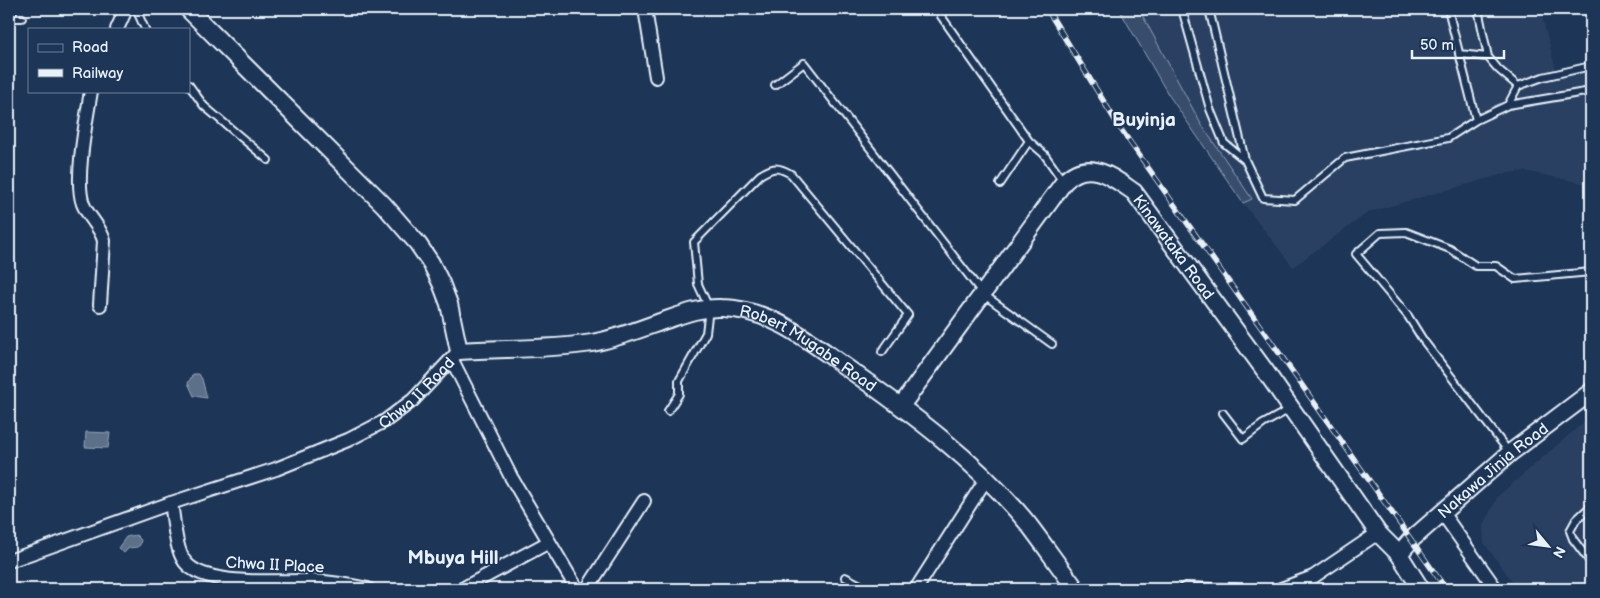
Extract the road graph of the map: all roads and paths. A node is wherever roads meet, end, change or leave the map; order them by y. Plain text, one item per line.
1 (126, 9) edge
2 (136, 9) edge
3 (188, 9) edge
4 (645, 9) edge
5 (1182, 9) edge
6 (1208, 9) edge
7 (1448, 9) edge
8 (1478, 9) edge
9 (941, 16) dead end
10 (9, 18) edge
11 (22, 18) dead end
12 (117, 28) edge
13 (145, 28) edge
14 (1459, 54) junction
15 (1488, 57) junction
16 (1591, 66) edge
17 (656, 77) dead end
18 (775, 85) dead end
19 (190, 86) edge
20 (1518, 86) junction
21 (1591, 91) edge
22 (91, 92) edge
23 (1508, 105) junction
24 (1476, 120) junction
25 (1029, 141) junction
26 (268, 160) dead end
27 (1245, 160) junction
28 (1064, 182) junction
29 (1000, 184) dead end
30 (1591, 272) edge
31 (983, 294) junction
32 (100, 305) dead end
33 (708, 308) junction
34 (1052, 344) dead end
35 (882, 352) dead end
36 (456, 355) junction
37 (1591, 392) edge
38 (902, 406) junction
39 (1291, 409) junction
40 (668, 412) dead end
41 (1222, 412) dead end
42 (1510, 453) junction
43 (986, 479) junction
44 (644, 500) dead end
45 (171, 503) junction
46 (1591, 506) edge
47 (1443, 514) junction
48 (1378, 533) junction
49 (549, 542) junction
50 (1399, 554) junction
51 (9, 561) edge
52 (1591, 563) edge
53 (845, 577) dead end
54 (368, 589) edge
55 (462, 589) edge
56 (577, 589) edge
57 (587, 589) edge
58 (868, 589) edge
59 (916, 589) edge
60 (1076, 589) edge
61 (1182, 589) edge
62 (1242, 589) edge
63 (1280, 589) edge
64 (1421, 589) edge
65 (1496, 589) edge

1 - 12 street
2 - 13 lane
3 - 36 street, Chwa II Road
4 - 17 street
5 - 27 lane
6 - 27 lane
7 - 14 lane
8 - 15 lane
9 - 25 lane
10 - 11 lane
14 - 15 lane
14 - 24 lane
15 - 20 lane
16 - 20 lane
18 - 31 lane
19 - 26 lane
20 - 23 lane
21 - 23 lane
22 - 32 street
23 - 24 lane
24 - 27 lane
25 - 28 lane
25 - 29 lane
28 - 31 street, Kinawataka Road
28 - 39 street, Kinawataka Road
30 - 42 lane
31 - 34 lane
31 - 38 street, Kinawataka Road
33 - 35 lane
33 - 36 street, Robert Mugabe Road
33 - 38 street, Robert Mugabe Road
33 - 40 lane
36 - 45 street, Chwa II Road
36 - 49 street
37 - 42 street, Nakawa Jinja Road
38 - 43 street, Robert Mugabe Road
39 - 41 lane
39 - 48 street, Kinawataka Road
42 - 47 street, Nakawa Jinja Road
43 - 59 street
43 - 60 street, Robert Mugabe Road
44 - 57 street
45 - 51 street, Chwa II Road
45 - 54 street, Chwa II Place
46 - 52 lane
47 - 50 street, Nakawa Jinja Road
47 - 65 street
48 - 50 street, Kinawataka Road
48 - 63 street
49 - 55 street
49 - 56 street
50 - 64 street, Kinawataka Road
53 - 58 lane
61 - 62 lane

